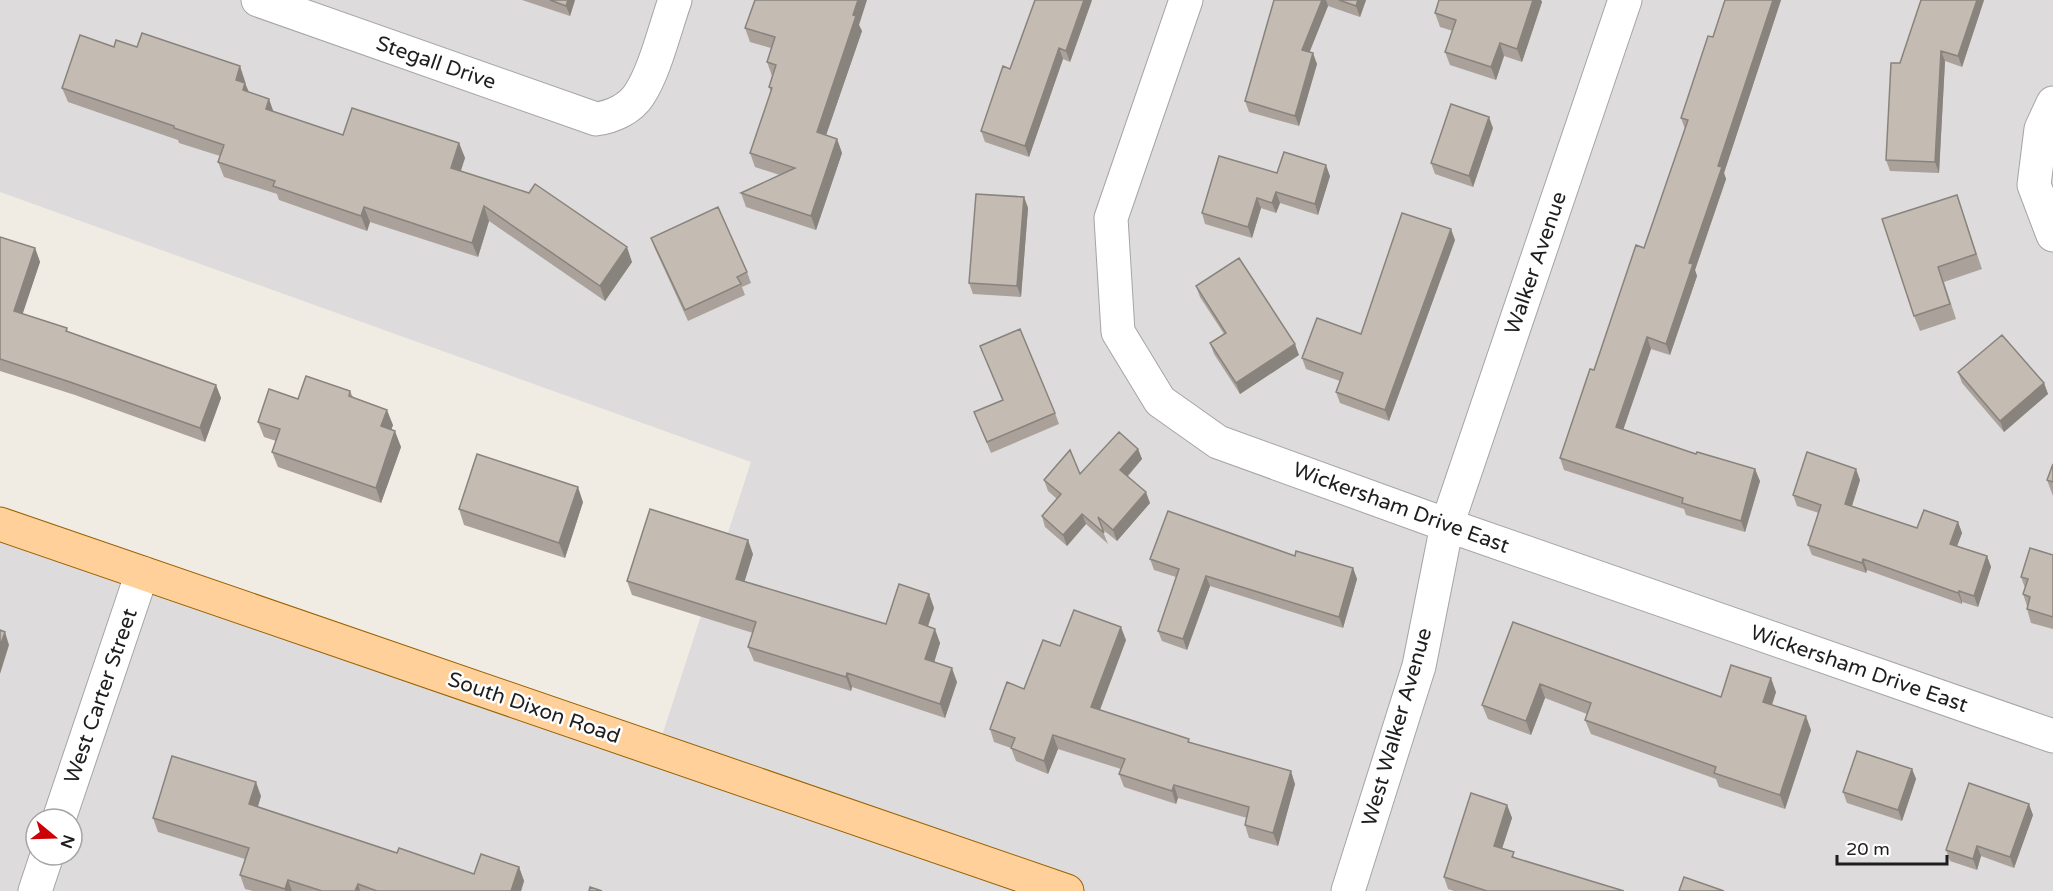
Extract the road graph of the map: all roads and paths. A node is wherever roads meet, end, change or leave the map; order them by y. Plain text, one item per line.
1 (258, 0) edge
2 (675, 0) edge
3 (1186, 0) edge
4 (1625, 0) edge
5 (2053, 103) edge
6 (2053, 235) edge
7 (0, 524) edge
8 (1447, 525) junction
9 (142, 573) junction
10 (2053, 736) edge
11 (63, 807) edge
12 (43, 867) edge
13 (35, 891) edge
14 (1067, 891) edge
15 (1348, 891) edge

1 - 2 street, Stegall Drive
3 - 8 street, Wickersham Drive East
4 - 8 street, Walker Avenue
5 - 6 street
7 - 9 main road, South Dixon Road
8 - 10 street, Wickersham Drive East
8 - 15 street, West Walker Avenue
9 - 11 street, West Carter Street
9 - 14 main road, South Dixon Road
12 - 13 street

